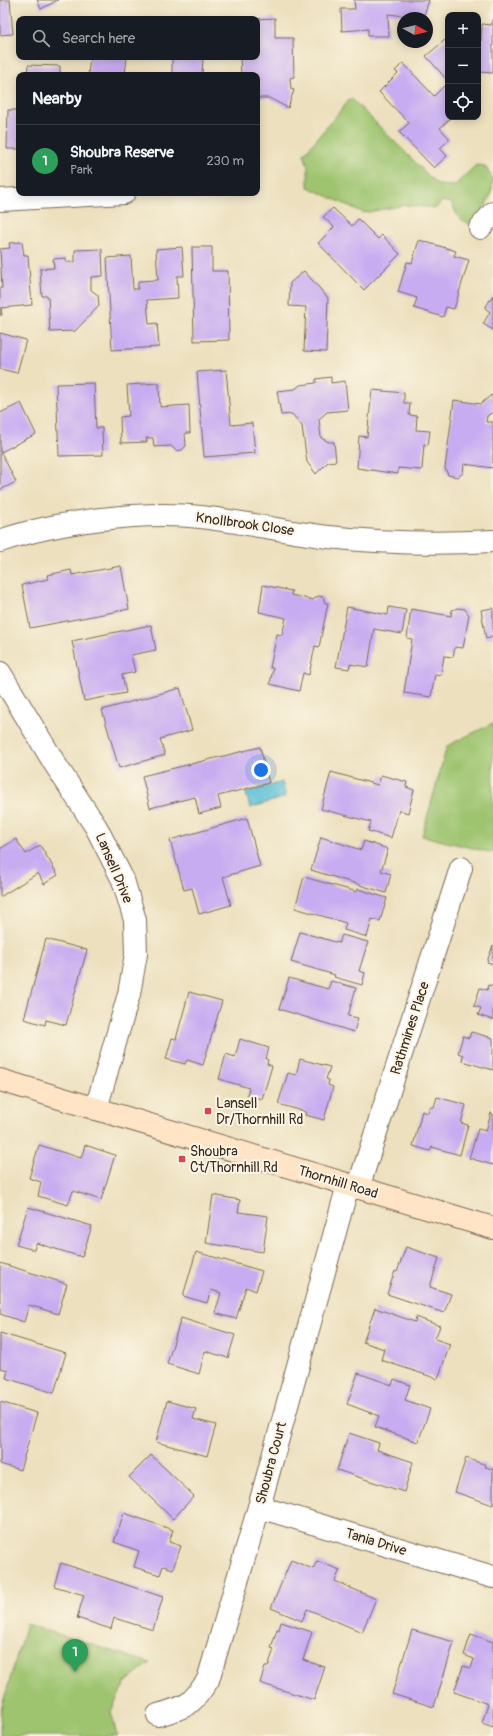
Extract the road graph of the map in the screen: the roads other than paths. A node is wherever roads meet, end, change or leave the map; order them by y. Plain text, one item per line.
1 (71, 196) edge
2 (0, 200) edge
3 (0, 541) edge
4 (493, 541) edge
5 (0, 673) edge
6 (461, 868) dead end
7 (0, 1080) edge
8 (96, 1109) junction
9 (353, 1186) junction
10 (493, 1228) edge
11 (260, 1507) junction
12 (493, 1577) edge
13 (158, 1715) dead end

1 - 2 street
3 - 4 street, Knollbrook Close
5 - 8 street, Lansell Drive
6 - 9 street, Rathmines Place
7 - 8 street, Thornhill Road
8 - 9 street, Thornhill Road
9 - 10 street, Thornhill Road
9 - 11 street, Shoubra Court
11 - 12 street, Tania Drive
11 - 13 street, Shoubra Court

